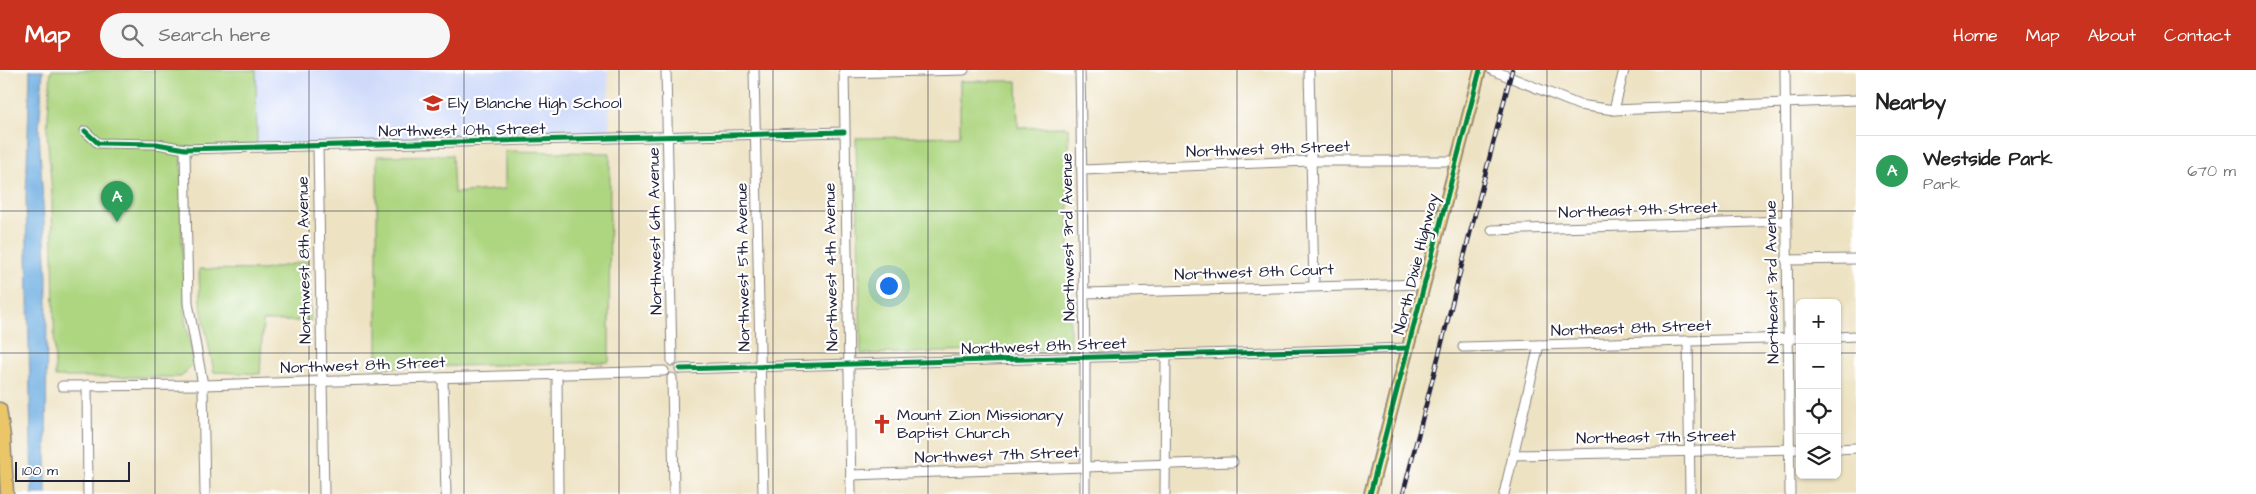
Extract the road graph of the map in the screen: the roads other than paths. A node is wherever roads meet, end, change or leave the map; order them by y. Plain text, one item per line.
1 (666, 70) edge
2 (754, 70) edge
3 (964, 70) edge
4 (1080, 70) edge
5 (1309, 70) edge
6 (1480, 70) edge
7 (1492, 70) edge
8 (1624, 70) edge
9 (1785, 70) edge
10 (844, 72) edge
11 (1856, 100) edge
12 (1786, 104) junction
13 (1614, 110) junction
14 (85, 131) dead end
15 (844, 132) junction
16 (755, 134) junction
17 (669, 138) junction
18 (318, 146) junction
19 (185, 149) junction
20 (1456, 160) junction
21 (1311, 161) junction
22 (1082, 170) junction
23 (1786, 221) junction
24 (1492, 230) dead end
25 (1856, 259) edge
26 (1786, 260) junction
27 (1425, 284) junction
28 (1314, 285) junction
29 (1084, 293) junction
30 (1841, 336) edge
31 (1856, 336) edge
32 (1787, 338) junction
33 (1796, 338) edge
34 (1688, 341) junction
35 (1539, 345) junction
36 (1463, 347) dead end
37 (1408, 348) junction
38 (1166, 354) junction
39 (1085, 357) junction
40 (672, 361) junction
41 (848, 366) junction
42 (760, 367) junction
43 (680, 369) junction
44 (664, 371) junction
45 (557, 375) junction
46 (443, 378) junction
47 (672, 378) junction
48 (321, 381) junction
49 (87, 385) junction
50 (203, 385) junction
51 (62, 386) dead end
52 (0, 409) edge
53 (1841, 448) edge
54 (1856, 448) edge
55 (1789, 450) junction
56 (1796, 450) edge
57 (1689, 451) junction
58 (1513, 455) junction
59 (1234, 462) dead end
60 (1164, 464) junction
61 (1085, 468) junction
62 (851, 475) junction
63 (7, 494) edge
64 (88, 494) edge
65 (205, 494) edge
66 (324, 494) edge
67 (446, 494) edge
68 (558, 494) edge
69 (674, 494) edge
70 (763, 494) edge
71 (851, 494) edge
72 (1086, 494) edge
73 (1165, 494) edge
74 (1370, 494) edge
75 (1504, 494) edge
76 (1690, 494) edge
77 (1790, 494) edge

1 - 17 street, Northwest 6th Avenue
2 - 16 street, Northwest 5th Avenue
3 - 10 street
4 - 22 street, Northwest 3rd Avenue
5 - 21 street
6 - 20 main road, North Dixie Highway
7 - 13 street
8 - 13 street
9 - 12 street, Northeast 3rd Avenue
10 - 15 street, Northwest 4th Avenue
11 - 12 street
12 - 13 street
12 - 23 street, Northeast 3rd Avenue
14 - 19 street, Northwest 10th Street
15 - 16 street, Northwest 10th Street
15 - 41 street, Northwest 4th Avenue
16 - 17 street, Northwest 10th Street
16 - 42 street, Northwest 5th Avenue
17 - 18 street, Northwest 10th Street
17 - 40 street, Northwest 6th Avenue
18 - 19 street, Northwest 10th Street
18 - 48 street, Northwest 8th Avenue
19 - 50 street
20 - 21 street, Northwest 9th Street
20 - 27 main road, North Dixie Highway
21 - 22 street, Northwest 9th Street
21 - 28 street
22 - 29 street, Northwest 3rd Avenue
23 - 24 street, Northeast 9th Street
23 - 26 street, Northeast 3rd Avenue
25 - 26 street
26 - 32 street, Northeast 3rd Avenue
27 - 28 street, Northwest 8th Court
27 - 37 main road, North Dixie Highway
28 - 29 street, Northwest 8th Court
29 - 39 street, Northwest 3rd Avenue
30 - 31 street
32 - 33 street, Northeast 8th Street
32 - 34 street, Northeast 8th Street
32 - 55 street, Northeast 3rd Avenue
34 - 35 street, Northeast 8th Street
34 - 57 street
35 - 36 street, Northeast 8th Street
35 - 58 street
37 - 38 street, Northwest 8th Street
37 - 74 main road, North Dixie Highway
38 - 39 street, Northwest 8th Street
38 - 60 street
39 - 41 street, Northwest 8th Street
39 - 61 street, Northwest 3rd Avenue
40 - 43 street
40 - 44 street
41 - 42 street, Northwest 8th Street
41 - 62 street, Northwest 4th Avenue
42 - 43 street, Northwest 8th Street
42 - 70 street, Northwest 5th Avenue
43 - 47 street
44 - 45 street, Northwest 8th Street
44 - 47 street
45 - 46 street, Northwest 8th Street
45 - 68 street
46 - 48 street, Northwest 8th Street
46 - 67 street
47 - 69 street
48 - 50 street, Northwest 8th Street
48 - 66 street, Northwest 8th Avenue
49 - 50 street, Northwest 8th Street
49 - 51 street, Northwest 8th Street
49 - 64 street
50 - 65 street
52 - 63 highway
53 - 54 street
55 - 56 street, Northeast 7th Street
55 - 57 street, Northeast 7th Street
55 - 77 street, Northeast 3rd Avenue
57 - 58 street, Northeast 7th Street
57 - 76 street
58 - 75 street
59 - 60 street, Northwest 7th Street
60 - 61 street, Northwest 7th Street
60 - 73 street
61 - 62 street, Northwest 7th Street
61 - 72 street, Northwest 3rd Avenue
62 - 71 street, Northwest 4th Avenue

